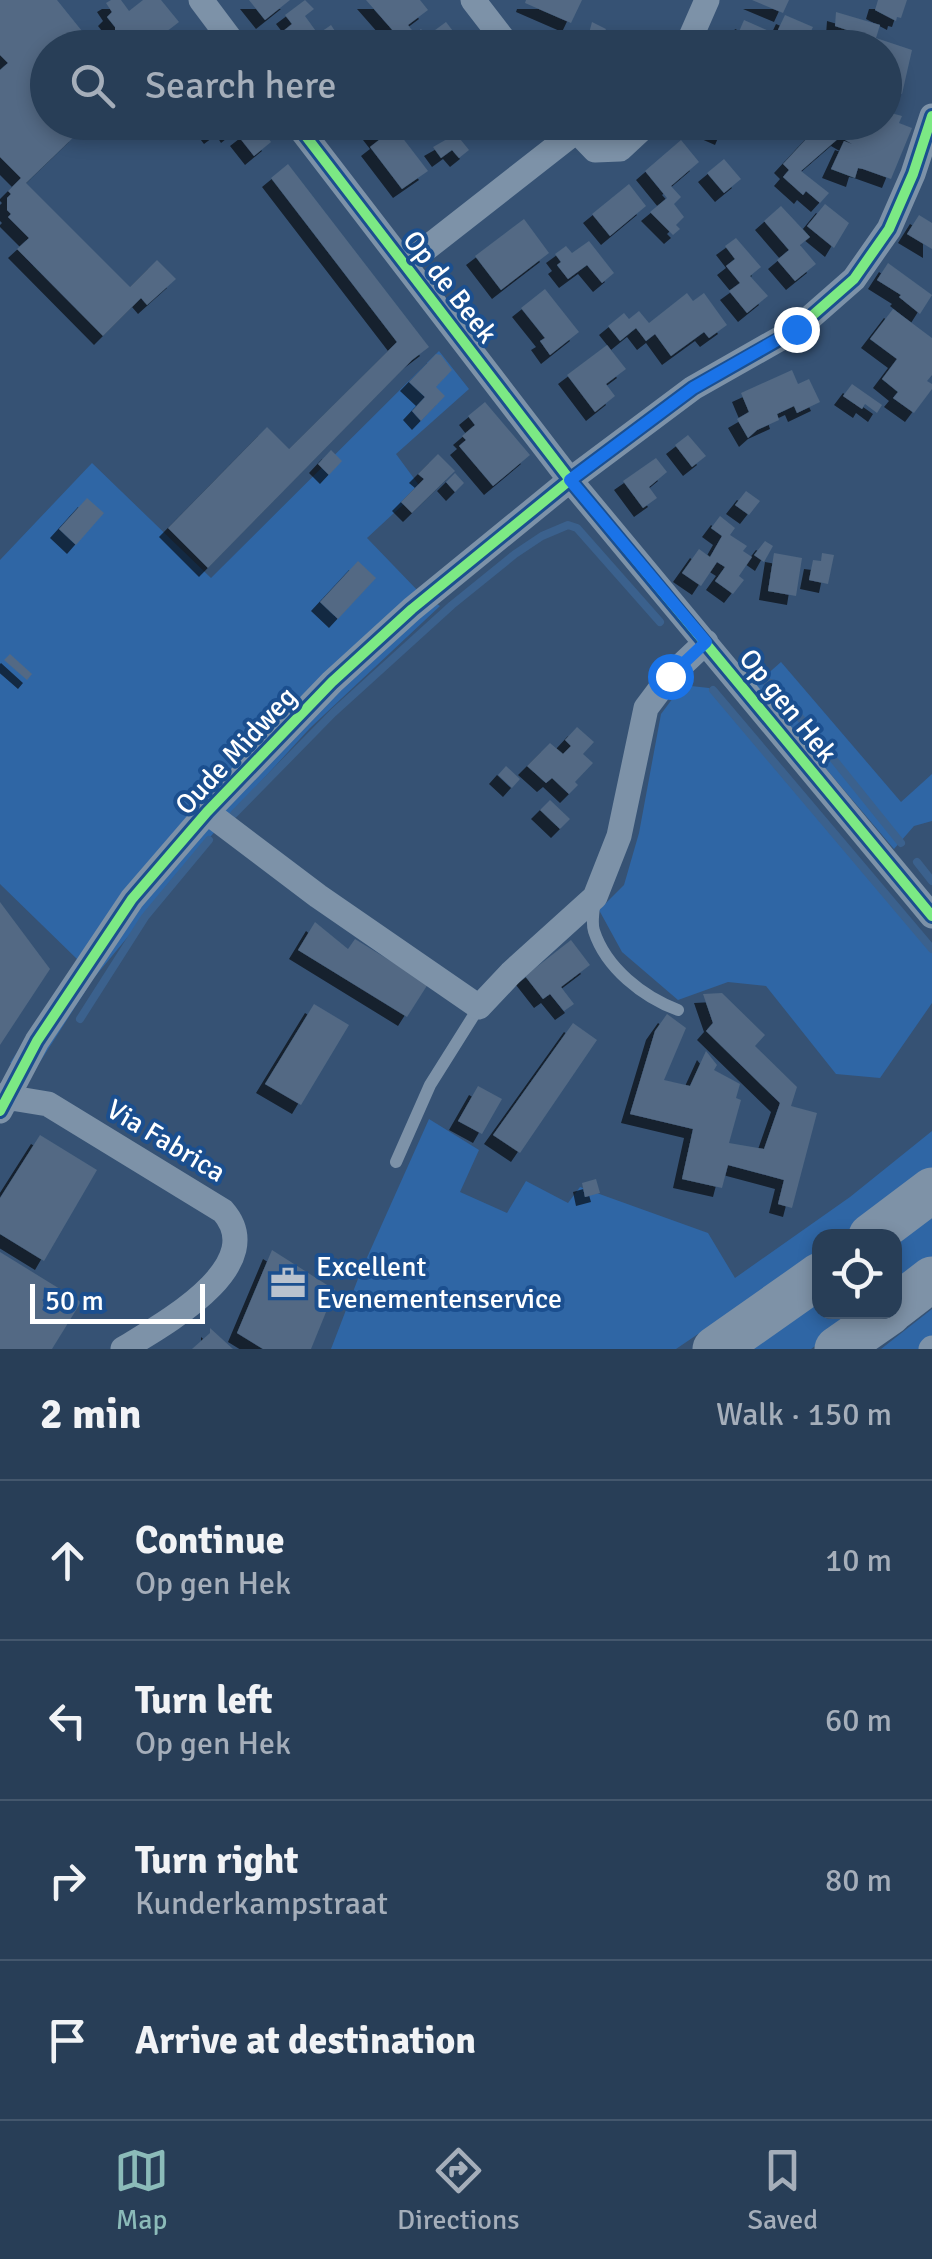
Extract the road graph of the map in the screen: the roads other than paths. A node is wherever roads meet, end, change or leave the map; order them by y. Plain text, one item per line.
1 (201, 0) edge
2 (473, 0) edge
3 (707, 0) edge
4 (224, 30) edge
5 (496, 30) edge
6 (694, 30) edge
7 (932, 116) edge
8 (309, 140) edge
9 (555, 140) edge
10 (585, 140) edge
11 (630, 140) edge
12 (405, 265) junction
13 (570, 480) junction
14 (706, 642) junction
15 (207, 812) junction
16 (595, 897) junction
17 (932, 916) edge
18 (479, 1007) junction
19 (678, 1010) dead end
20 (3, 1102) edge
21 (396, 1162) dead end
22 (932, 1190) edge
23 (880, 1229) edge
24 (932, 1279) edge
25 (812, 1281) edge
26 (902, 1302) edge
27 (879, 1319) edge
28 (123, 1349) edge
29 (715, 1349) edge
30 (837, 1349) edge

1 - 4 street
2 - 5 street
3 - 6 street
7 - 13 street, Oude Midweg
8 - 12 street, Op de Beek
9 - 12 street
10 - 11 street
12 - 13 street, Op de Beek
13 - 14 street, Op gen Hek
13 - 15 street, Oude Midweg
14 - 16 street, Op gen Hek
14 - 17 street, Op gen Hek
15 - 18 street
15 - 20 street, Oude Midweg
16 - 18 street, Op gen Hek
16 - 19 lane, Op gen Hek
18 - 21 lane, Op gen Hek
20 - 28 street, Via Fabrica
22 - 23 highway
24 - 26 highway
25 - 29 highway
27 - 30 highway

